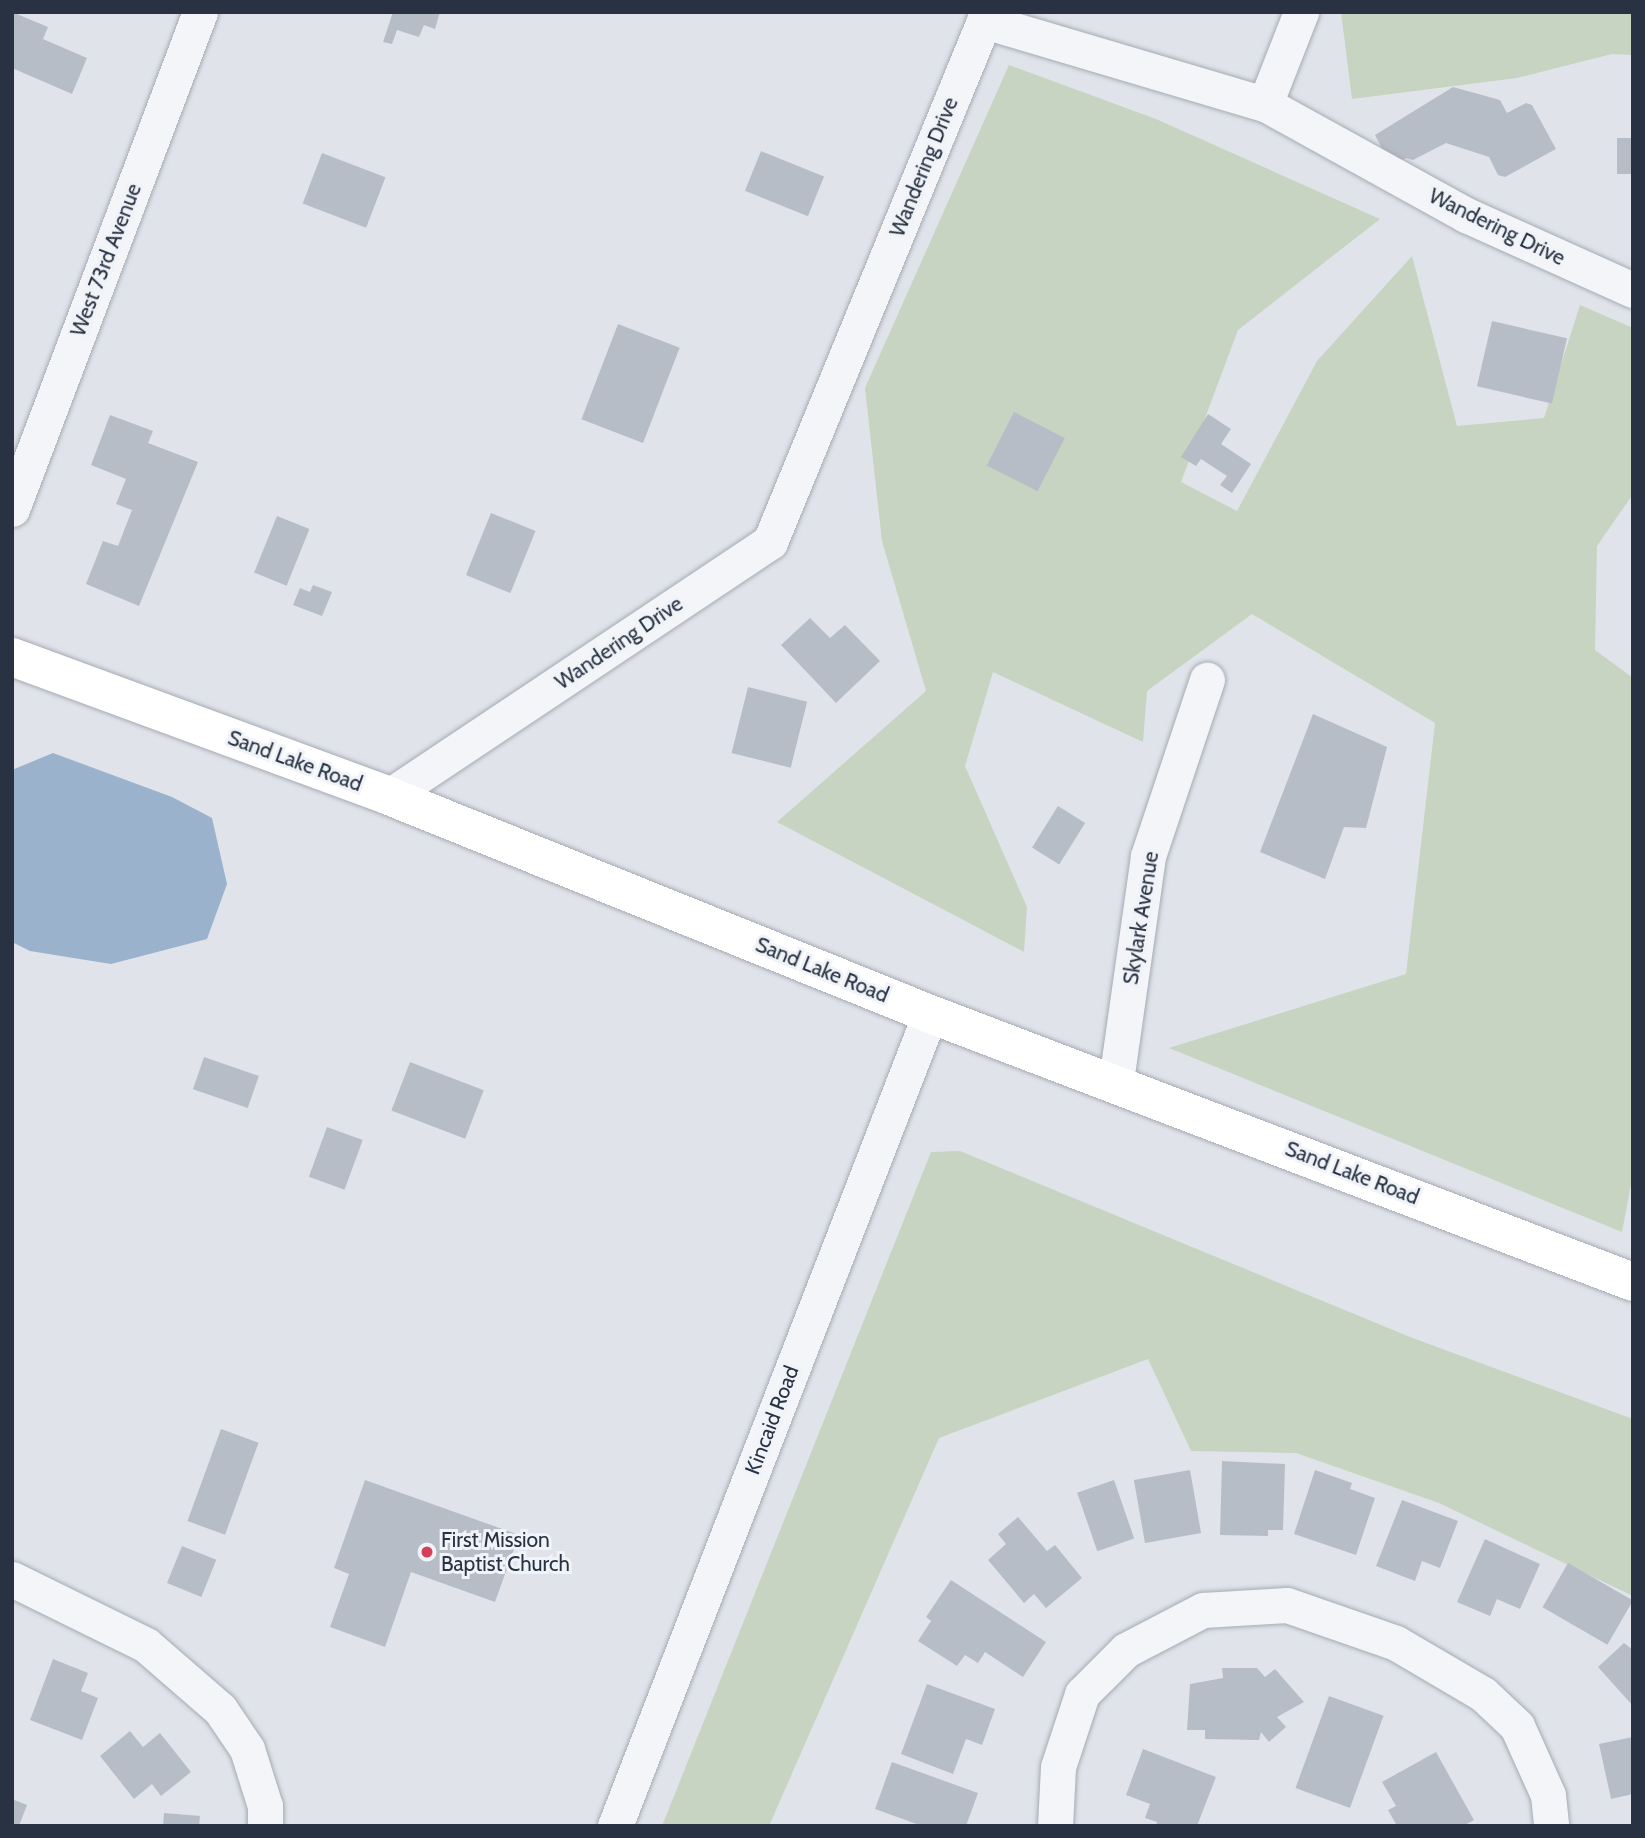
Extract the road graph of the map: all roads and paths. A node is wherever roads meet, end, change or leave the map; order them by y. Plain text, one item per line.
1 (200, 12) edge
2 (1301, 12) edge
3 (1265, 104) junction
4 (1633, 290) edge
5 (12, 509) edge
6 (12, 657) edge
7 (1207, 680) dead end
8 (389, 796) junction
9 (930, 1014) junction
10 (1116, 1081) junction
11 (1633, 1282) edge
12 (12, 1579) edge
13 (265, 1826) edge
14 (615, 1826) edge
15 (1055, 1826) edge
16 (1551, 1826) edge

1 - 5 street, West 73rd Avenue
2 - 3 street
3 - 4 street, Wandering Drive
3 - 8 street, Wandering Drive
6 - 8 main road, Sand Lake Road
7 - 10 street, Skylark Avenue
8 - 9 main road, Sand Lake Road
9 - 10 main road, Sand Lake Road
9 - 14 street, Kincaid Road
10 - 11 main road, Sand Lake Road
12 - 13 street
15 - 16 street

